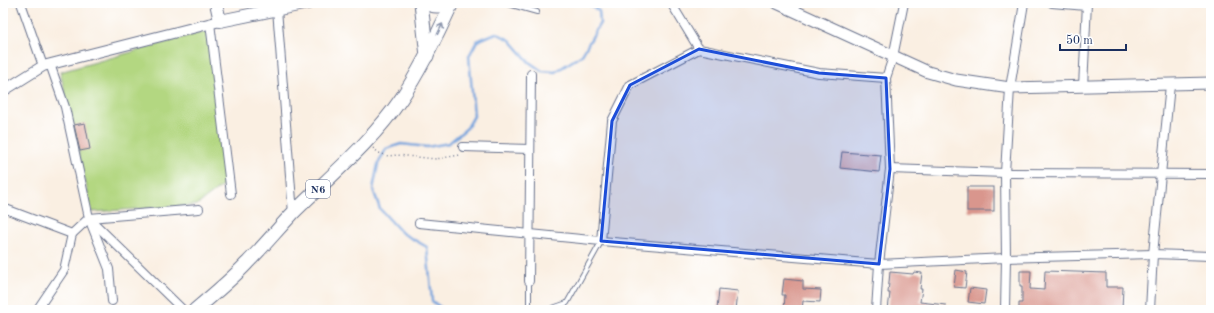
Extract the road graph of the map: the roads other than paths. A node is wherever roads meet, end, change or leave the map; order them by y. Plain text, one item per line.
1 (21, 3) edge
2 (216, 3) edge
3 (307, 3) edge
4 (421, 3) edge
5 (427, 3) edge
6 (451, 3) edge
7 (506, 3) edge
8 (671, 3) edge
9 (777, 3) edge
10 (904, 3) edge
11 (1024, 3) edge
12 (1052, 3) edge
13 (1087, 4) edge
14 (277, 9) junction
15 (537, 12) dead end
16 (215, 22) junction
17 (699, 49) junction
18 (427, 56) junction
19 (893, 57) junction
20 (47, 65) junction
21 (531, 74) dead end
22 (886, 78) junction
23 (1211, 83) edge
24 (1170, 85) junction
25 (1083, 86) junction
26 (1010, 88) junction
27 (3, 91) edge
28 (463, 147) road end
29 (530, 149) junction
30 (890, 169) junction
31 (1005, 173) junction
32 (1162, 174) junction
33 (1211, 174) edge
34 (231, 194) dead end
35 (3, 208) edge
36 (199, 209) dead end
37 (293, 214) junction
38 (89, 218) junction
39 (419, 223) dead end
40 (529, 233) junction
41 (72, 234) junction
42 (601, 241) junction
43 (1154, 254) junction
44 (1211, 256) edge
45 (1006, 258) junction
46 (879, 264) junction
47 (529, 281) joint
48 (112, 301) dead end
49 (37, 310) edge
50 (183, 310) edge
51 (195, 310) edge
52 (529, 310) edge
53 (547, 310) edge
54 (876, 310) edge
55 (1005, 310) edge
56 (1150, 310) edge

1 - 20 street
2 - 16 main road
3 - 14 main road
4 - 18 highway
5 - 6 highway, N6
18 -> 6 highway, N6
7 - 15 lane
8 - 17 street
9 - 19 main road
10 - 19 street
11 - 26 street
12 - 13 street
13 - 25 street
14 - 16 main road
14 - 37 street
16 - 20 street
16 - 34 street
17 - 22 street
17 - 42 street
18 - 37 highway, N6
19 - 22 street
19 - 26 main road
20 - 27 street
20 - 38 street
21 - 29 street
22 - 30 street
23 - 24 main road
24 - 25 main road
24 - 32 street
25 - 26 main road
26 - 31 street
28 - 29 street
29 - 40 street
30 - 31 street
30 - 46 street
31 - 32 street
31 - 45 street
32 - 33 street
32 - 43 street
35 - 41 street
36 - 38 street
37 - 51 highway, N6
38 - 41 street
38 - 48 street
38 - 50 street
39 - 40 street
40 - 42 street
40 - 47 street
41 - 49 street
42 - 46 street
42 - 53 lane
43 - 44 street
43 - 45 street
43 - 56 street
45 - 46 street
45 - 55 street
46 - 54 street
47 - 52 lane

